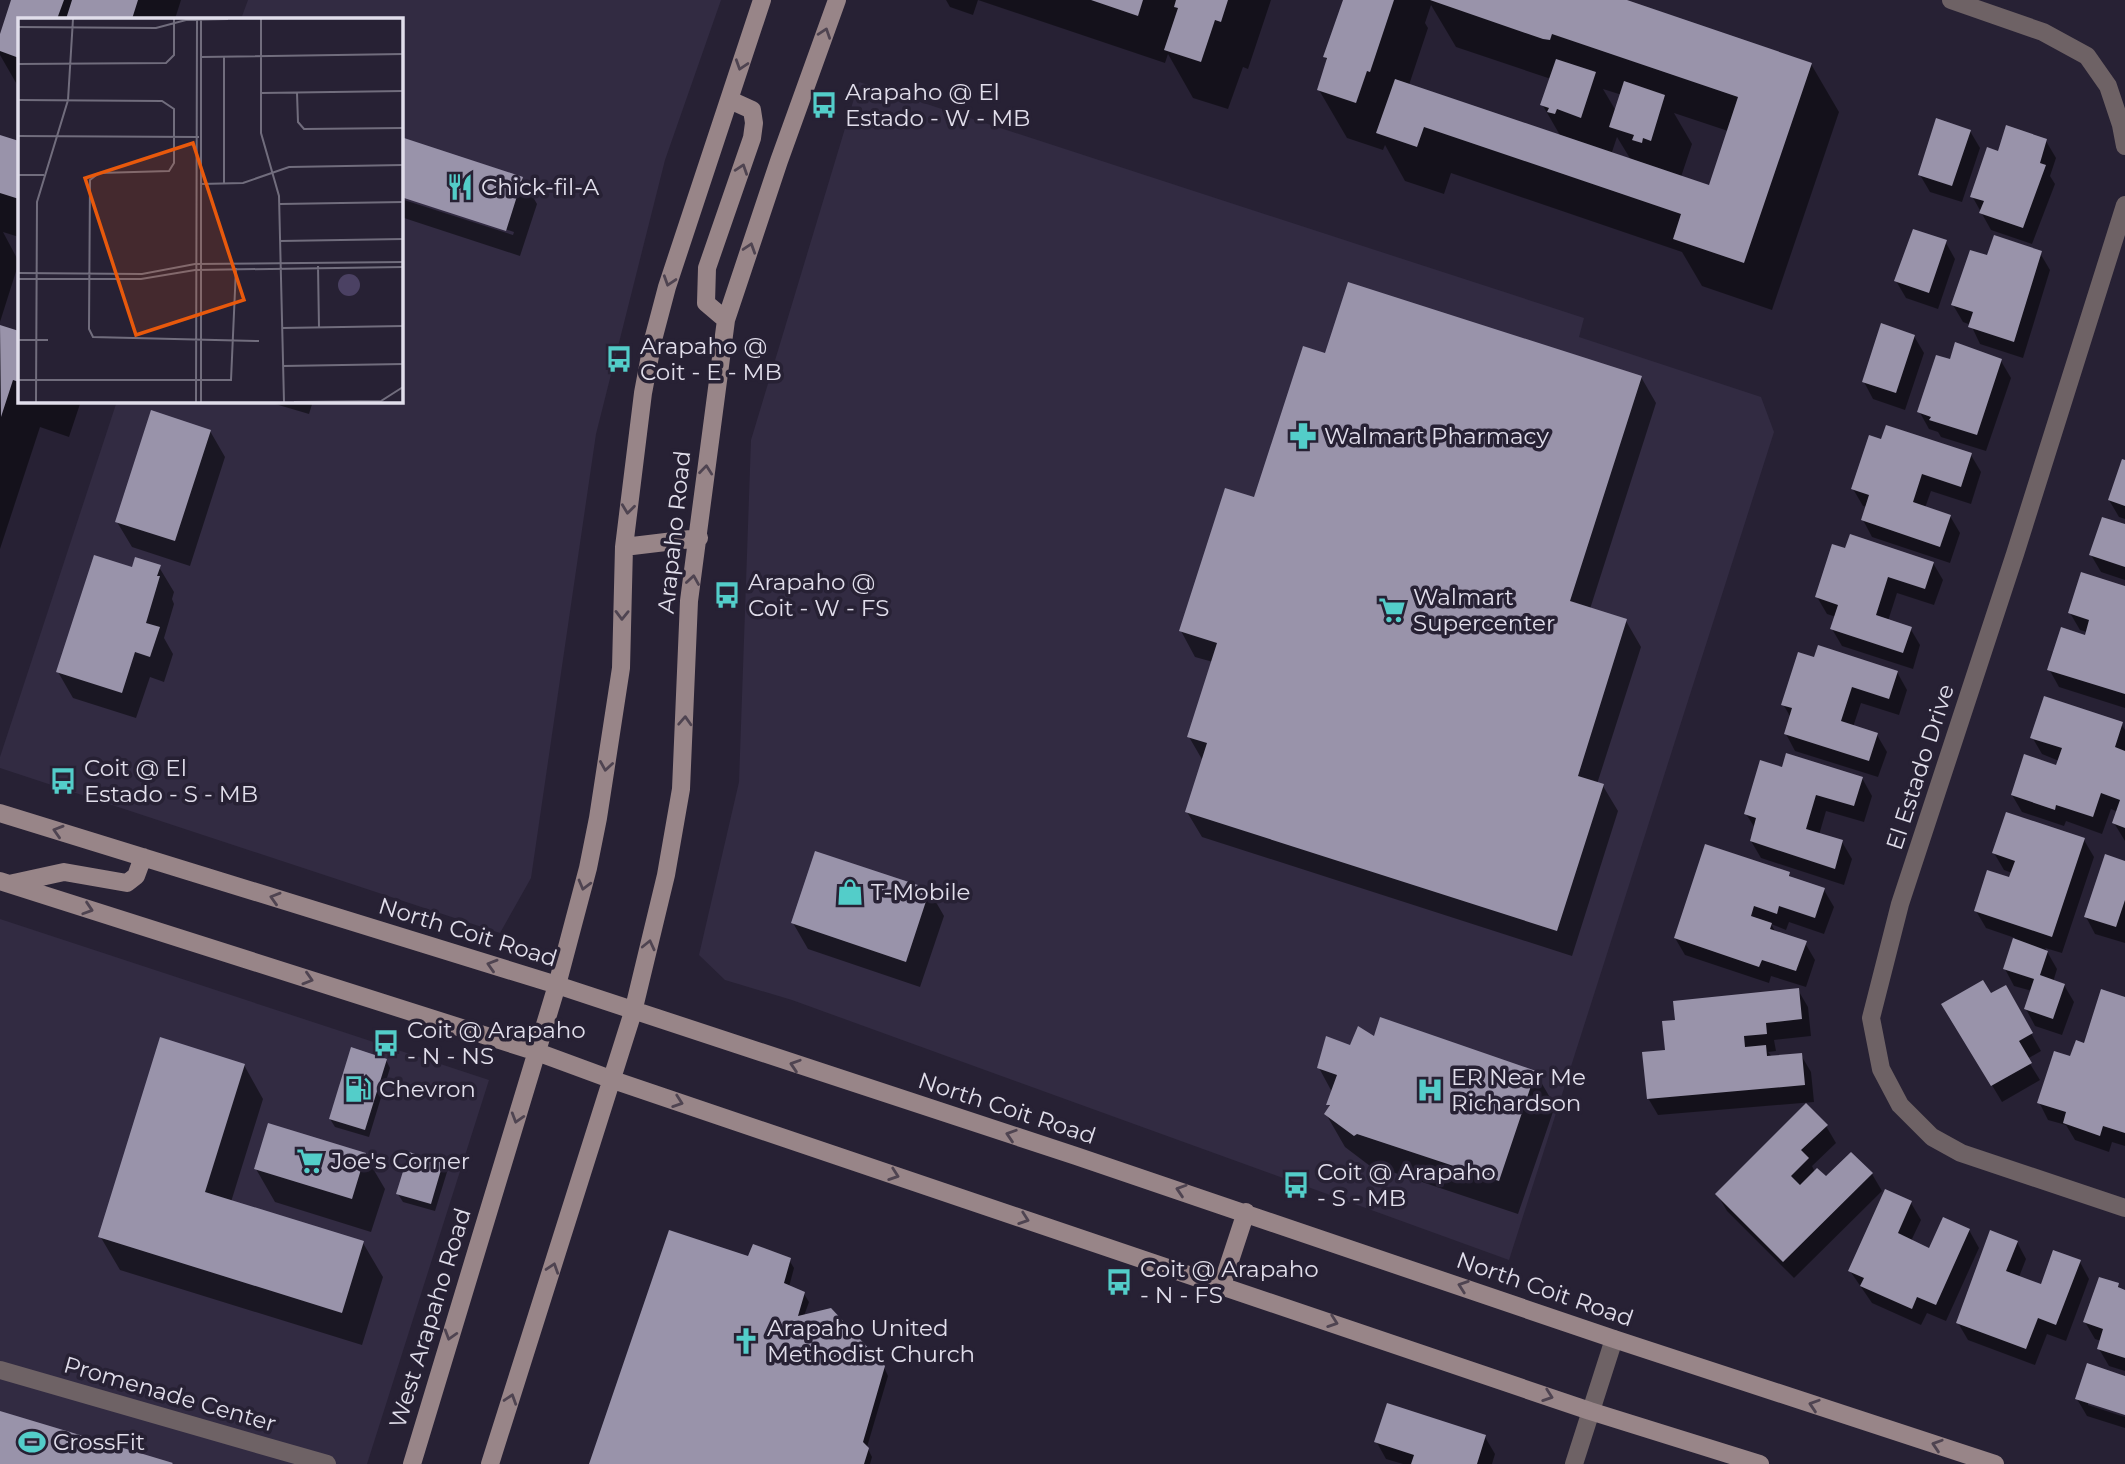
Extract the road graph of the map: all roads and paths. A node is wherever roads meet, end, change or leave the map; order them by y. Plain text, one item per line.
1 (762, 0) edge
2 (837, 0) edge
3 (1951, 0) edge
4 (730, 100) junction
5 (2125, 146) edge
6 (2125, 205) edge
7 (726, 320) junction
8 (699, 538) junction
9 (624, 547) junction
10 (0, 813) edge
11 (143, 857) junction
12 (5, 883) edge
13 (557, 985) junction
14 (633, 1012) junction
15 (537, 1052) junction
16 (613, 1080) junction
17 (2125, 1208) edge
18 (1246, 1212) junction
19 (1222, 1285) junction
20 (1614, 1339) junction
21 (0, 1370) edge
22 (1590, 1411) junction
23 (327, 1464) edge
24 (412, 1464) edge
25 (490, 1464) edge
26 (1574, 1464) edge
27 (1760, 1464) edge
28 (1995, 1464) edge

1 -> 4 main road, Arapaho Road
7 -> 2 main road, Arapaho Road
3 - 5 street
7 -> 4 main road
4 -> 9 main road, Arapaho Road
6 - 17 street, El Estado Drive
8 -> 7 main road, Arapaho Road
8 - 9 main road
14 -> 8 main road, Arapaho Road
9 -> 13 main road, Arapaho Road
11 -> 10 main road, North Coit Road
11 - 12 main road
13 -> 11 main road, North Coit Road
12 -> 15 main road
13 - 14 main road, North Coit Road
13 - 15 main road, West Arapaho Road
14 - 16 main road, Arapaho Road
18 -> 14 main road, North Coit Road
15 - 16 main road
15 -> 24 main road, West Arapaho Road
16 -> 19 main road
25 -> 16 main road
18 - 19 main road
20 -> 18 main road, North Coit Road
19 -> 22 main road
20 - 22 street
28 -> 20 main road, North Coit Road
21 - 23 street, Promenade Center
22 - 26 street
22 - 27 main road

